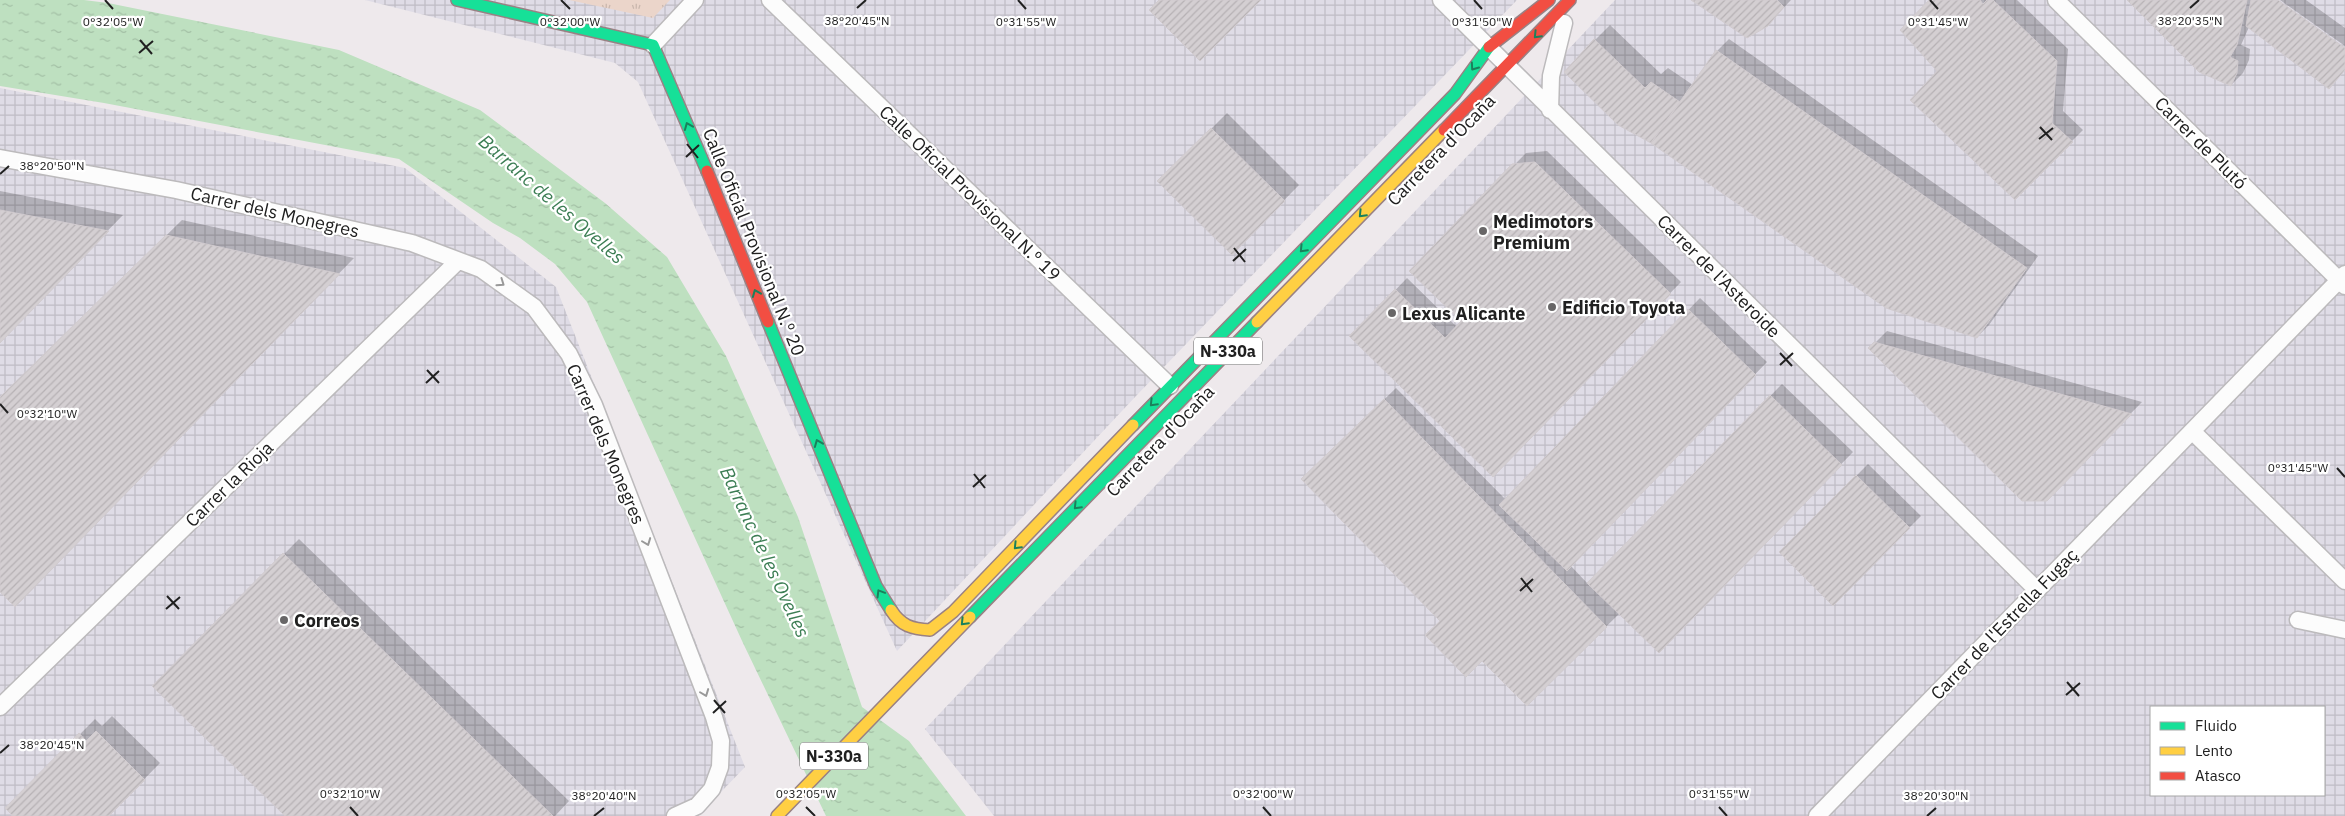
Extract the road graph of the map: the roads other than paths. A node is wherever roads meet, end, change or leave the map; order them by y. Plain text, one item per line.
1 (458, 0) edge
2 (695, 0) edge
3 (770, 0) edge
4 (1441, 0) edge
5 (1549, 0) edge
6 (2056, 0) edge
7 (1575, 3) edge
8 (1564, 23) junction
9 (653, 46) junction
10 (1489, 47) junction
11 (1511, 69) junction
12 (1550, 110) junction
13 (0, 158) edge
14 (1426, 166) dead end
15 (458, 261) junction
16 (2343, 280) edge
17 (1170, 386) junction
18 (2192, 431) junction
19 (2345, 581) edge
20 (2037, 590) junction
21 (2298, 620) dead end
22 (912, 629) joint
23 (2345, 630) edge
24 (0, 707) edge
25 (780, 813) edge
26 (675, 816) edge
27 (765, 816) edge
28 (1817, 816) edge

1 - 9 street
2 - 9 street
3 - 17 street, Calle Oficial Provisional N.º 19
4 - 10 street, Carrer de l'Asteroide
5 - 10 street, Carretera d'Ocaña
6 - 16 street, Carrer de Plutó
7 - 8 street, Carretera d'Ocaña / N-330a
7 -> 11 street, Carretera d'Ocaña / N-330a
8 - 11 street, Carretera d'Ocaña / N-330a
8 - 12 street
22 -> 9 street, Calle Oficial Provisional N.º 20
10 - 11 street, Carrer de l'Asteroide
10 -> 17 street, Carretera d'Ocaña
11 - 12 street, Carrer de l'Asteroide
11 - 14 street, Carretera d'Ocaña / N-330a
11 -> 25 street, Carretera d'Ocaña / N-330a
12 - 20 street, Carrer de l'Asteroide
13 - 15 street, Carrer dels Monegres
15 - 24 street, Carrer la Rioja
15 -> 26 street, Carrer dels Monegres
16 - 18 street, Carrer de l'Estrella Fugaç
17 -> 22 street, Carretera d'Ocaña
18 - 19 street
18 - 20 street, Carrer de l'Estrella Fugaç
20 - 28 street, Carrer de l'Estrella Fugaç
21 - 23 street
25 - 27 street, Carretera d'Ocaña

